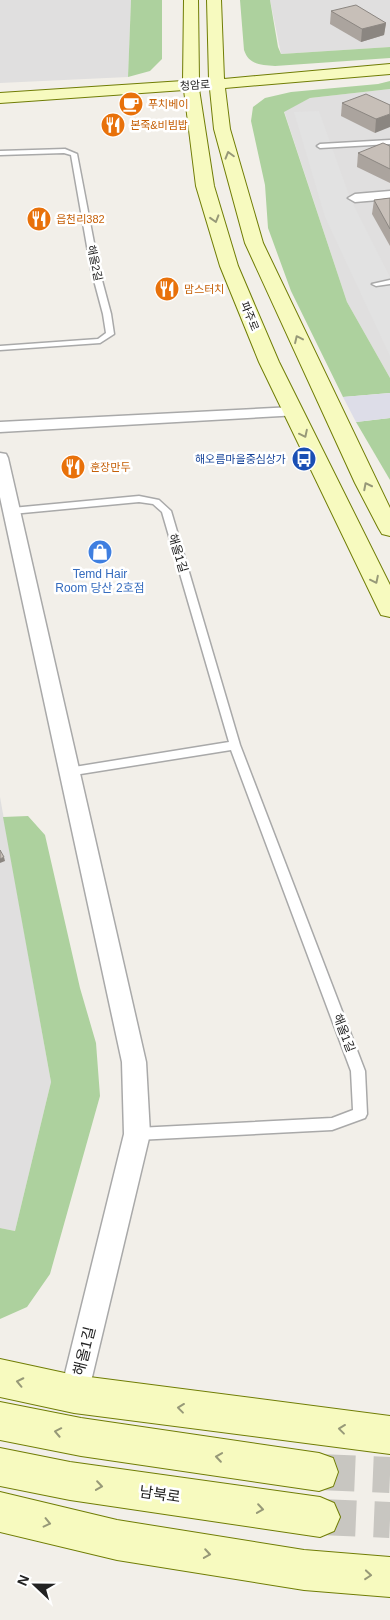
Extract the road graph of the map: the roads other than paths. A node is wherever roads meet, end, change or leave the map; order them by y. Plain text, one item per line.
1 (191, 0) edge
2 (214, 0) edge
3 (218, 0) edge
4 (191, 59) junction
5 (232, 59) dead end
6 (247, 68) dead end
7 (390, 69) edge
8 (217, 84) junction
9 (191, 86) junction
10 (134, 90) junction
11 (0, 98) edge
12 (243, 98) dead end
13 (196, 119) junction
14 (242, 141) dead end
15 (390, 142) edge
16 (320, 146) dead end
17 (0, 154) edge
18 (390, 195) edge
19 (355, 198) dead end
20 (245, 211) junction
21 (390, 282) edge
22 (376, 284) dead end
23 (0, 348) edge
24 (293, 412) junction
25 (0, 427) edge
26 (0, 458) edge
27 (12, 511) junction
28 (390, 529) edge
29 (390, 609) edge
30 (235, 745) junction
31 (68, 772) junction
32 (137, 1134) junction
33 (0, 1378) edge
34 (74, 1394) junction
35 (0, 1422) edge
36 (390, 1435) edge
37 (0, 1467) edge
38 (319, 1472) tunnel mouth
39 (0, 1512) edge
40 (320, 1517) tunnel mouth
41 (390, 1577) edge

1 - 4 main road, 파주로
2 - 8 main road
3 - 5 main road
4 - 9 main road, 파주로
4 - 10 main road
6 - 7 main road
7 - 8 main road, 청암로
7 - 12 main road
8 - 9 main road, 청암로
20 -> 8 main road
9 - 10 main road, 청암로
9 - 13 main road, 파주로
10 - 11 main road, 청암로
10 - 13 main road
13 -> 24 main road, 파주로
14 - 20 main road
15 - 16 lane
17 - 23 lane, 해올2길
18 - 19 street
28 -> 20 main road
21 - 22 lane
24 - 25 street
24 -> 29 main road, 파주로
26 - 27 street, 해올1길
27 - 30 lane, 해올1길
27 - 31 street, 해올1길
30 - 31 lane
30 - 32 lane, 해올1길
31 - 32 street, 해올1길
32 - 34 street, 해올1길
34 -> 33 main road
36 -> 34 main road
38 -> 35 main road
37 -> 40 main road, 남북로
39 -> 41 main road

